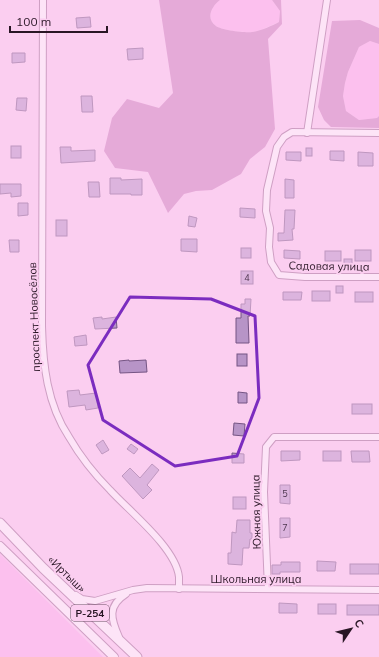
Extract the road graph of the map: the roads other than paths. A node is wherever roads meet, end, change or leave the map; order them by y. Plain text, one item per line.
1 (43, 0) edge
2 (327, 0) edge
3 (307, 133) junction
4 (379, 133) edge
5 (379, 277) edge
6 (379, 437) edge
7 (0, 523) edge
8 (0, 528) edge
9 (0, 546) edge
10 (43, 568) junction
11 (64, 588) junction
12 (179, 589) junction
13 (268, 589) junction
14 (133, 590) junction
15 (379, 590) edge
16 (122, 643) junction
17 (114, 657) edge
18 (137, 657) edge

1 - 12 street, проспект Новосёлов
2 - 3 street
3 - 4 street
3 - 5 street, Садовая улица
6 - 13 street, Южная улица
7 - 10 highway, «Иртыш» / Р-254
8 - 10 main road
9 - 17 main road
10 - 11 highway, «Иртыш» / Р-254
11 - 14 street, Школьная улица
11 - 16 highway, «Иртыш» / Р-254
12 - 13 street, Школьная улица
12 - 14 street, Школьная улица
13 - 15 street, Школьная улица
14 - 16 street
16 - 18 highway, «Иртыш» / Р-254

